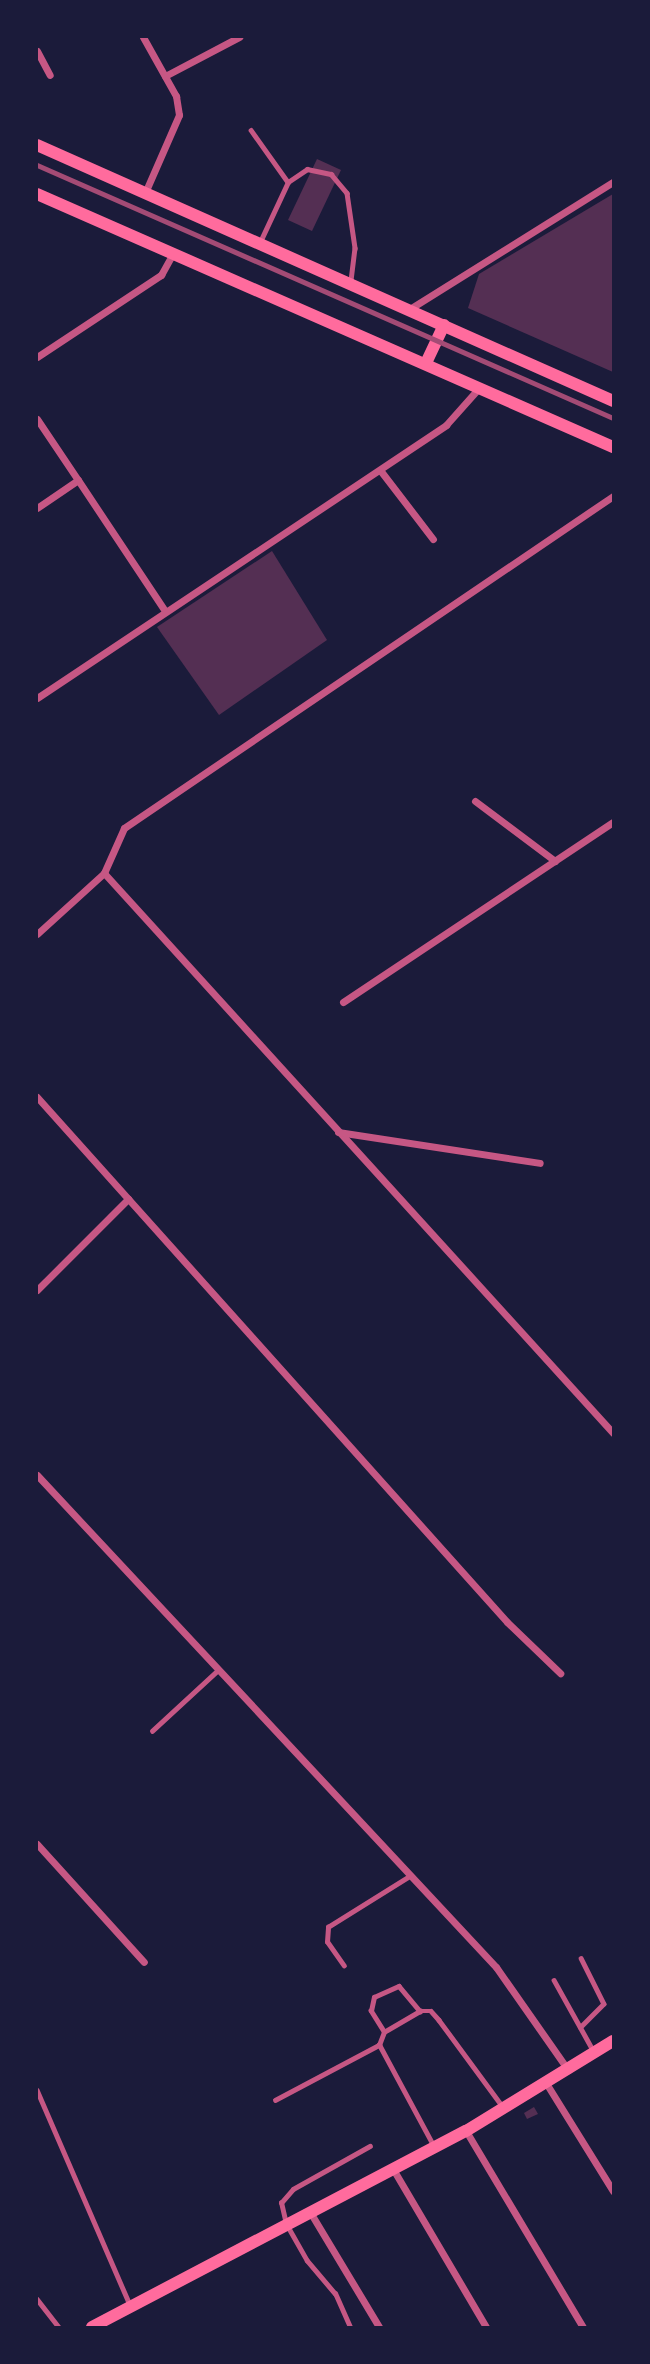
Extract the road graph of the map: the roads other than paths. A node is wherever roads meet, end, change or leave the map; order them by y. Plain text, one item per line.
1 (143, 37) edge
2 (239, 37) edge
3 (37, 51) edge
4 (50, 75) dead end
5 (165, 76) junction
6 (251, 130) dead end
7 (37, 145) edge
8 (288, 182) junction
9 (613, 182) edge
10 (145, 193) junction
11 (37, 194) edge
12 (259, 243) junction
13 (173, 253) junction
14 (350, 284) junction
15 (408, 310) junction
16 (444, 325) junction
17 (37, 357) edge
18 (426, 363) junction
19 (479, 387) junction
20 (613, 401) edge
21 (37, 419) edge
22 (613, 447) edge
23 (380, 470) junction
24 (78, 480) junction
25 (613, 496) edge
26 (37, 508) edge
27 (433, 539) dead end
28 (165, 611) junction
29 (37, 698) edge
30 (475, 801) dead end
31 (613, 822) edge
32 (555, 861) junction
33 (104, 873) junction
34 (37, 934) edge
35 (343, 1002) dead end
36 (37, 1097) edge
37 (337, 1132) junction
38 (540, 1163) dead end
39 (128, 1199) junction
40 (37, 1290) edge
41 (613, 1433) edge
42 (37, 1475) edge
43 (217, 1671) junction
44 (561, 1673) dead end
45 (152, 1731) dead end
46 (37, 1843) edge
47 (408, 1877) junction
48 (581, 1958) dead end
49 (144, 1962) dead end
50 (344, 1966) dead end
51 (554, 1980) dead end
52 (420, 2011) junction
53 (581, 2027) junction
54 (384, 2032) junction
55 (613, 2040) edge
56 (379, 2045) junction
57 (595, 2054) junction
58 (568, 2070) junction
59 (545, 2083) junction
60 (37, 2090) edge
61 (275, 2100) dead end
62 (504, 2108) junction
63 (466, 2131) junction
64 (370, 2147) dead end
65 (434, 2147) junction
66 (393, 2168) junction
67 (613, 2190) edge
68 (310, 2212) junction
69 (286, 2224) junction
70 (37, 2299) edge
71 (130, 2306) junction
72 (59, 2327) edge
73 (92, 2327) edge
74 (350, 2327) edge
75 (379, 2327) edge
76 (486, 2327) edge
77 (583, 2327) edge

1 - 5 street
2 - 5 street
3 - 4 street
5 - 10 street
6 - 8 lane
7 - 10 main road
8 - 12 lane
8 - 14 lane
9 - 15 street
10 - 12 main road
11 - 13 main road
12 - 14 main road
13 - 17 street
13 - 18 main road
14 - 15 main road
15 - 16 main road
16 - 18 main road
16 - 20 main road
18 - 19 main road
19 - 22 main road
19 - 23 street
21 - 24 street
23 - 27 street
23 - 28 street
24 - 26 street
24 - 28 street
25 - 33 street
28 - 29 street
30 - 32 street
31 - 32 street
32 - 35 street
33 - 34 street
33 - 37 street
36 - 39 street
37 - 38 street
37 - 41 street
39 - 40 street
39 - 44 street
42 - 43 street
43 - 45 lane
43 - 47 street
46 - 49 street
47 - 50 lane
47 - 58 street
48 - 53 lane
51 - 53 lane
52 - 54 lane
52 - 54 lane
52 - 62 lane
53 - 57 lane
54 - 56 lane
55 - 57 main road
56 - 61 lane
56 - 65 lane
57 - 58 main road
58 - 59 main road
59 - 62 main road
59 - 67 street
60 - 71 lane
62 - 63 main road
63 - 65 main road
63 - 77 street
64 - 69 lane
65 - 66 main road
66 - 68 main road
66 - 76 street
68 - 69 main road
68 - 75 street
69 - 71 main road
69 - 74 lane
70 - 72 lane
71 - 73 main road

